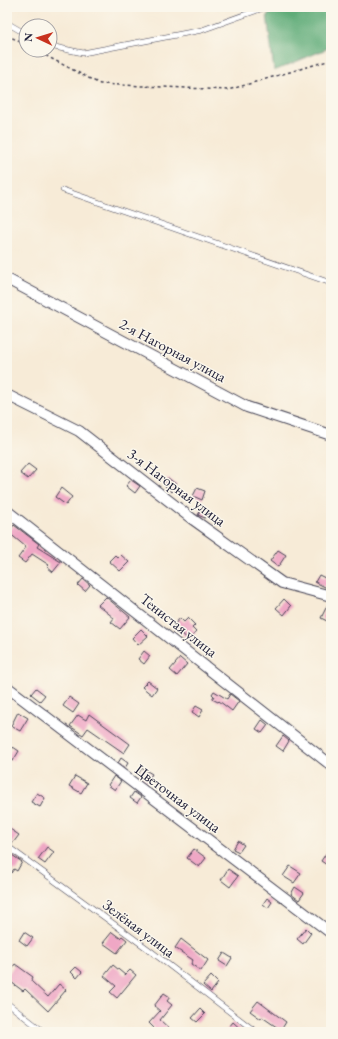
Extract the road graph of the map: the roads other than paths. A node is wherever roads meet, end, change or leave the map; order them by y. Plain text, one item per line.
1 (266, 7) edge
2 (7, 23) edge
3 (18, 29) edge
4 (58, 48) edge
5 (63, 190) dead end
6 (7, 279) edge
7 (331, 283) edge
8 (7, 395) edge
9 (331, 435) edge
10 (7, 511) edge
11 (331, 596) edge
12 (7, 687) edge
13 (331, 765) edge
14 (7, 846) edge
15 (331, 933) edge
16 (7, 1003) edge
17 (44, 1032) edge
18 (256, 1032) edge

1 - 4 lane
2 - 3 lane
5 - 7 lane
6 - 9 street, 2-я Нагорная улица
8 - 11 street, 3-я Нагорная улица
10 - 13 street, Тенистая улица
12 - 15 street, Цветочная улица
14 - 18 lane, Зелёная улица
16 - 17 lane

